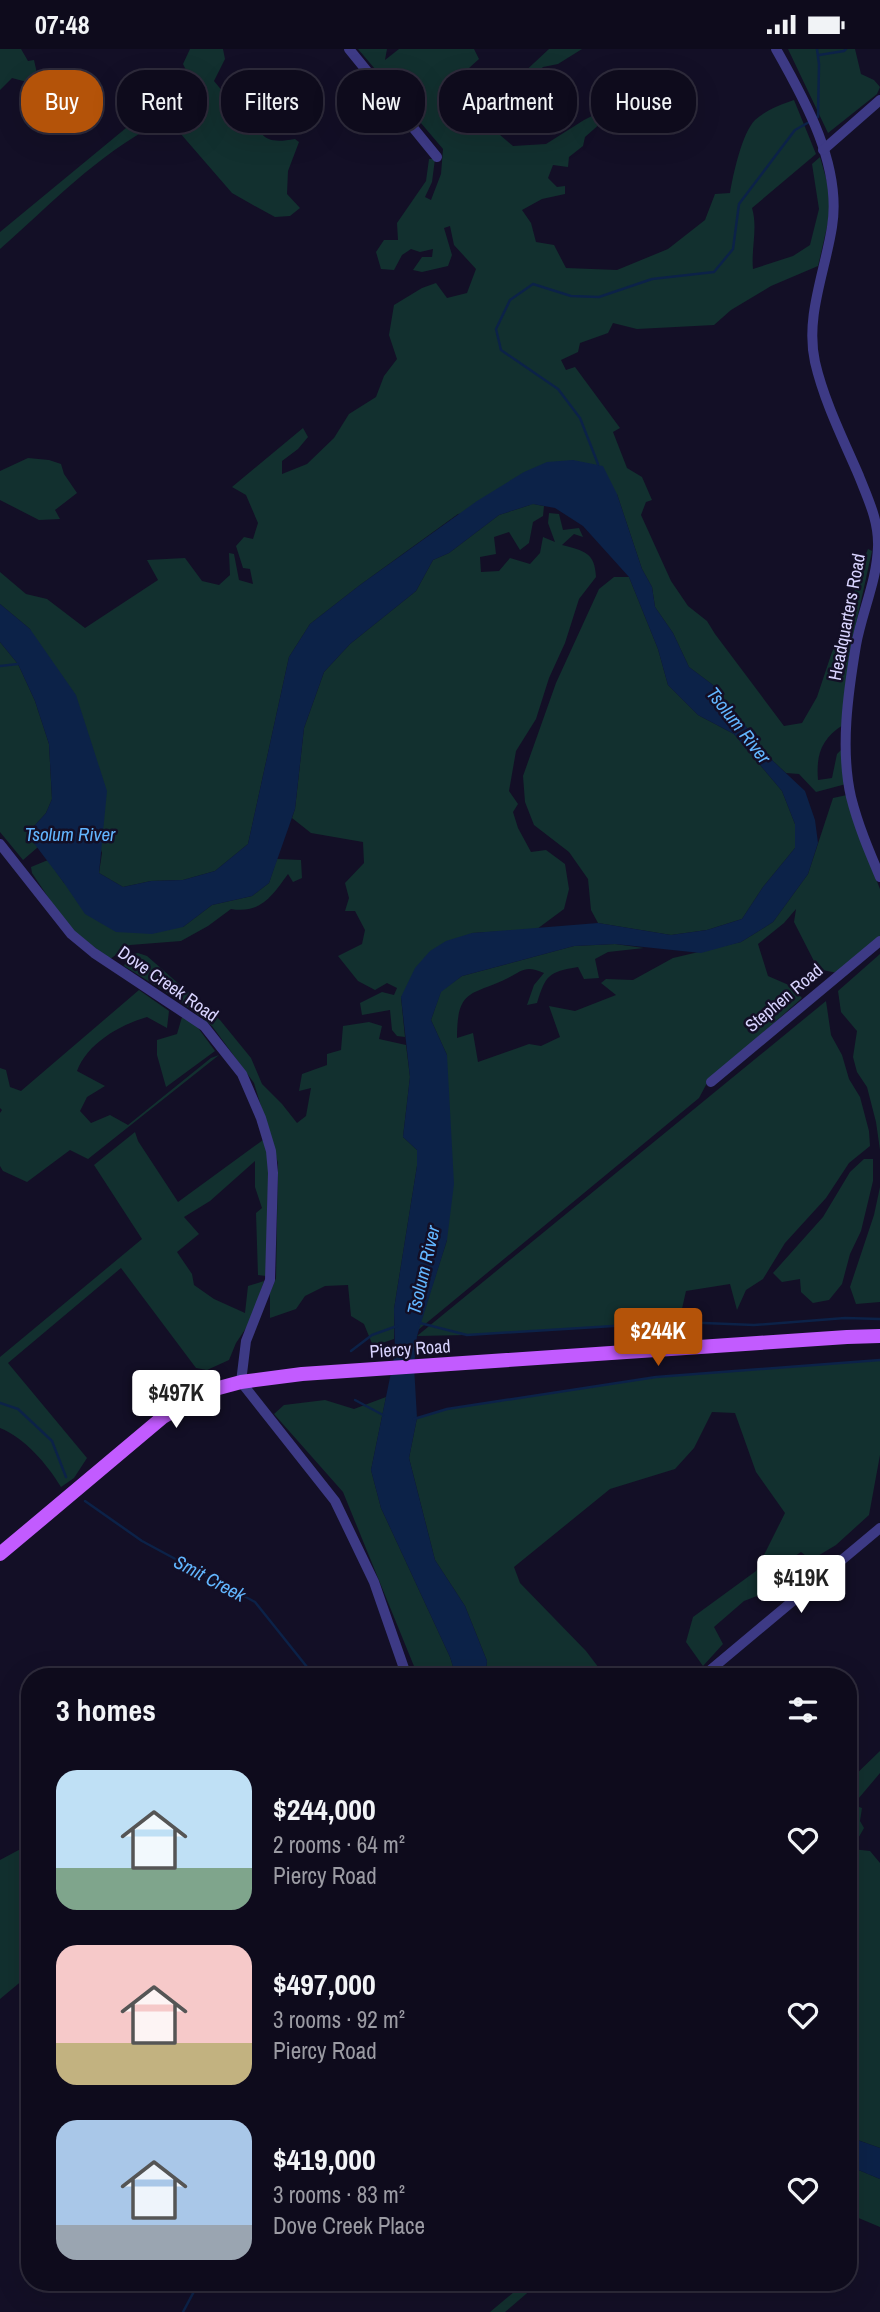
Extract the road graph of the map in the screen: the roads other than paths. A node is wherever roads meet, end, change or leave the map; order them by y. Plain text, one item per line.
1 (349, 49) edge
2 (776, 49) edge
3 (880, 100) edge
4 (824, 150) junction
5 (438, 157) dead end
6 (0, 844) edge
7 (880, 877) edge
8 (880, 941) edge
9 (711, 1082) dead end
10 (880, 1336) edge
11 (241, 1382) junction
12 (880, 1528) edge
13 (0, 1554) edge
14 (404, 1668) edge
15 (713, 1668) edge

1 - 5 street
2 - 4 street, Headquarters Road
3 - 4 street
4 - 7 street, Headquarters Road
6 - 11 street, Dove Creek Road
8 - 9 street, Stephen Road
10 - 11 main road, Piercy Road
11 - 13 main road, Piercy Road
11 - 14 street
12 - 15 street

